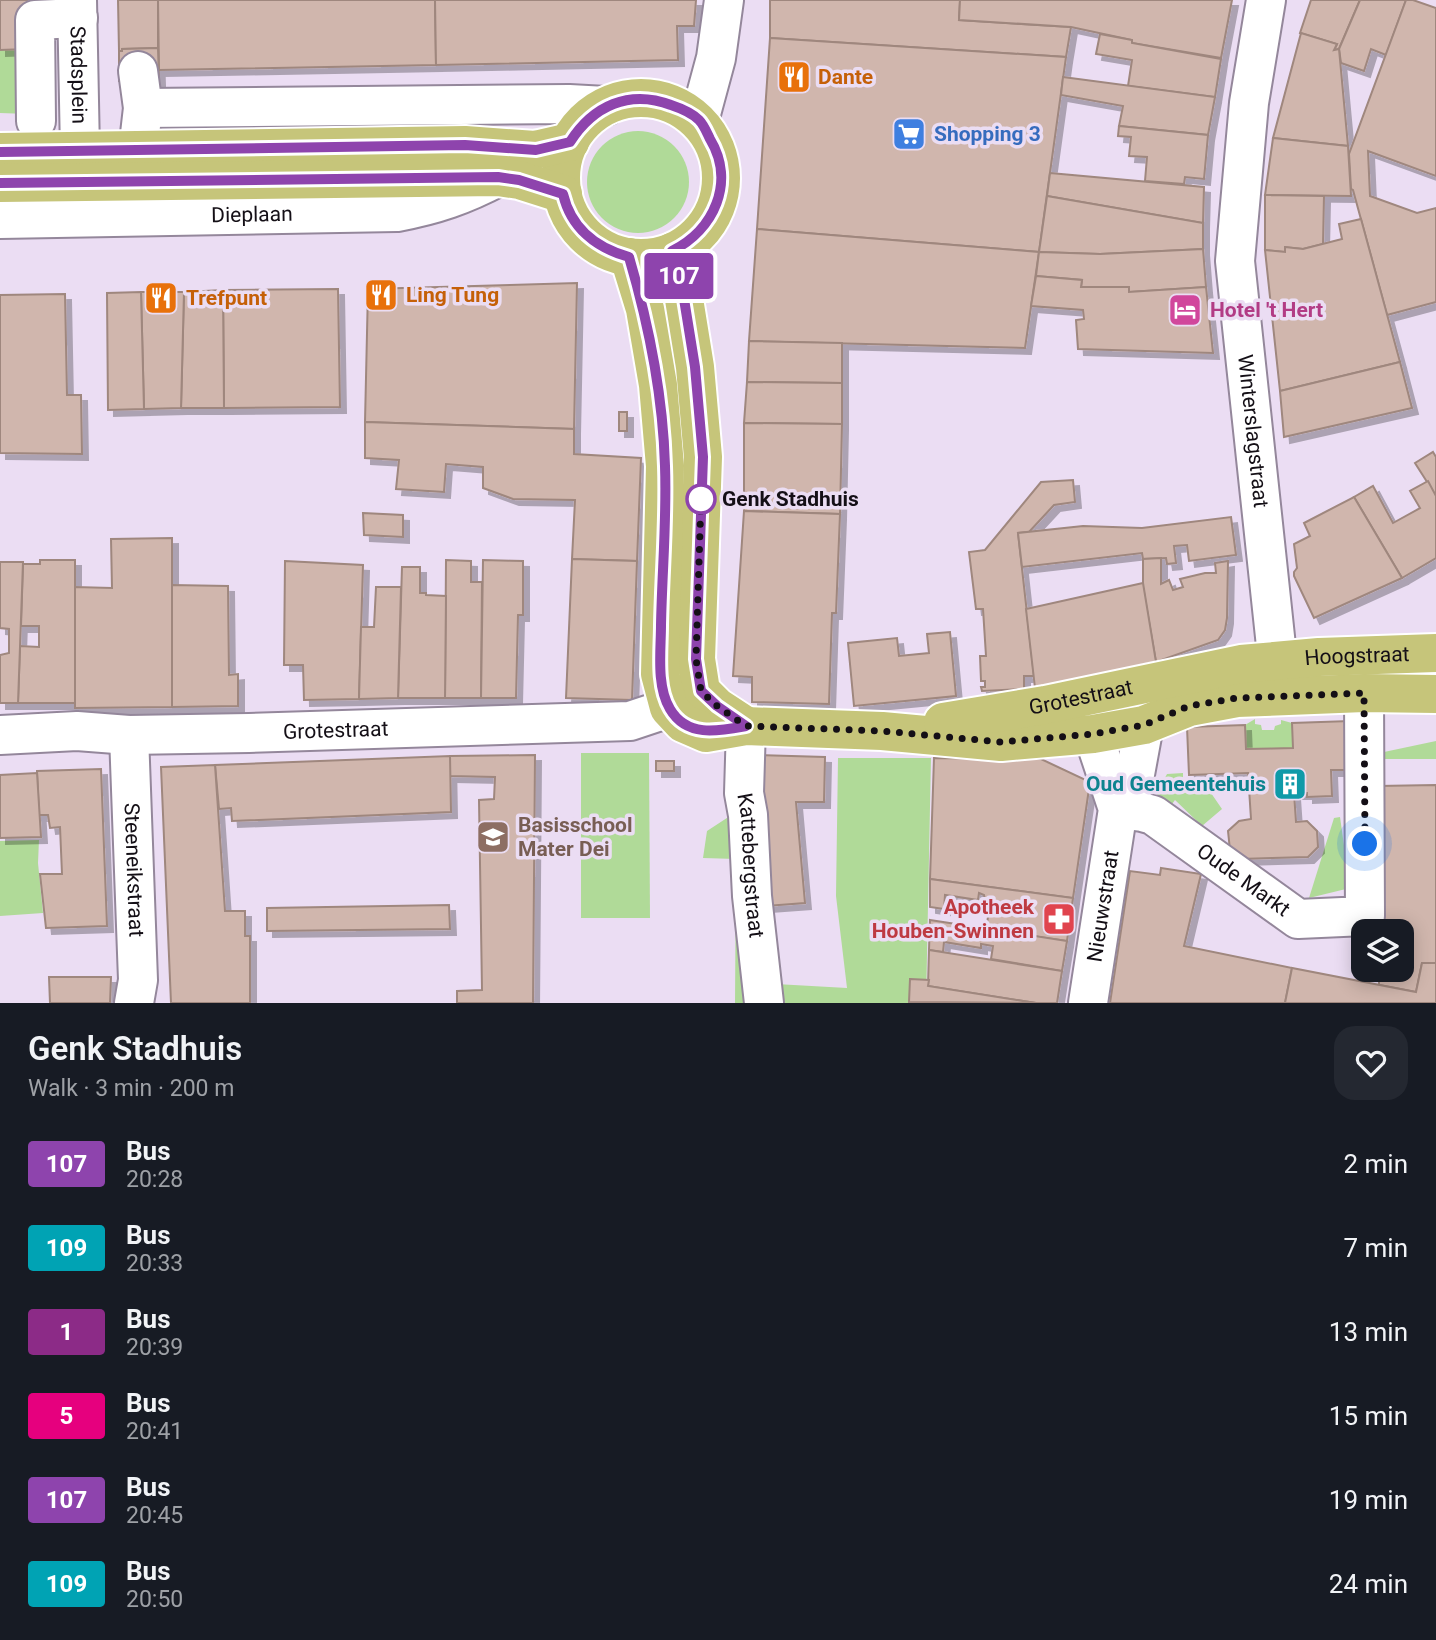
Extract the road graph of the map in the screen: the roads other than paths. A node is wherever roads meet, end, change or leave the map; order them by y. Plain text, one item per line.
1 (724, 0) edge
2 (1266, 0) edge
3 (78, 9) edge
4 (32, 13) edge
5 (606, 106) junction
6 (36, 121) dead end
7 (699, 121) junction
8 (570, 142) junction
9 (138, 150) junction
10 (80, 151) junction
11 (0, 152) edge
12 (498, 177) junction
13 (0, 183) edge
14 (563, 194) junction
15 (0, 219) edge
16 (672, 251) junction
17 (629, 257) junction
18 (1436, 653) edge
19 (1280, 678) junction
20 (1119, 690) junction
21 (1364, 693) junction
22 (1436, 694) edge
23 (685, 699) junction
24 (1144, 725) junction
25 (746, 726) junction
26 (882, 731) junction
27 (1093, 734) junction
28 (0, 735) edge
29 (129, 735) junction
30 (1135, 812) junction
31 (134, 1003) edge
32 (764, 1003) edge
33 (1088, 1003) edge

1 - 7 street
2 - 19 street, Winterslagstraat
3 - 4 street
3 - 10 street, Stadsplein
4 - 6 street
5 - 7 main road
5 - 8 main road
5 - 9 street
7 - 16 main road
8 - 9 main road
8 - 14 main road
9 - 10 main road
10 - 11 main road
12 - 13 main road, Dieplaan
12 - 14 main road, Dieplaan
12 - 15 street, Dieplaan
14 - 17 main road
16 - 17 main road
16 - 23 main road
17 - 23 main road
18 - 19 main road, Hoogstraat
19 - 20 main road, Grotestraat
19 - 21 main road, Hoogstraat
19 - 24 main road, Grotestraat
20 - 24 street
20 - 26 main road, Grotestraat
20 - 27 street
21 - 22 main road, Hoogstraat
21 - 30 street, Oude Markt
23 - 25 main road
23 - 29 street, Grotestraat
24 - 27 main road, Grotestraat
24 - 30 street, Nieuwstraat
25 - 26 main road, Grotestraat
25 - 32 street, Kattebergstraat
26 - 27 main road, Grotestraat
27 - 30 street, Nieuwstraat
28 - 29 street, Grotestraat
29 - 31 street, Steeneikstraat
30 - 33 street, Nieuwstraat

